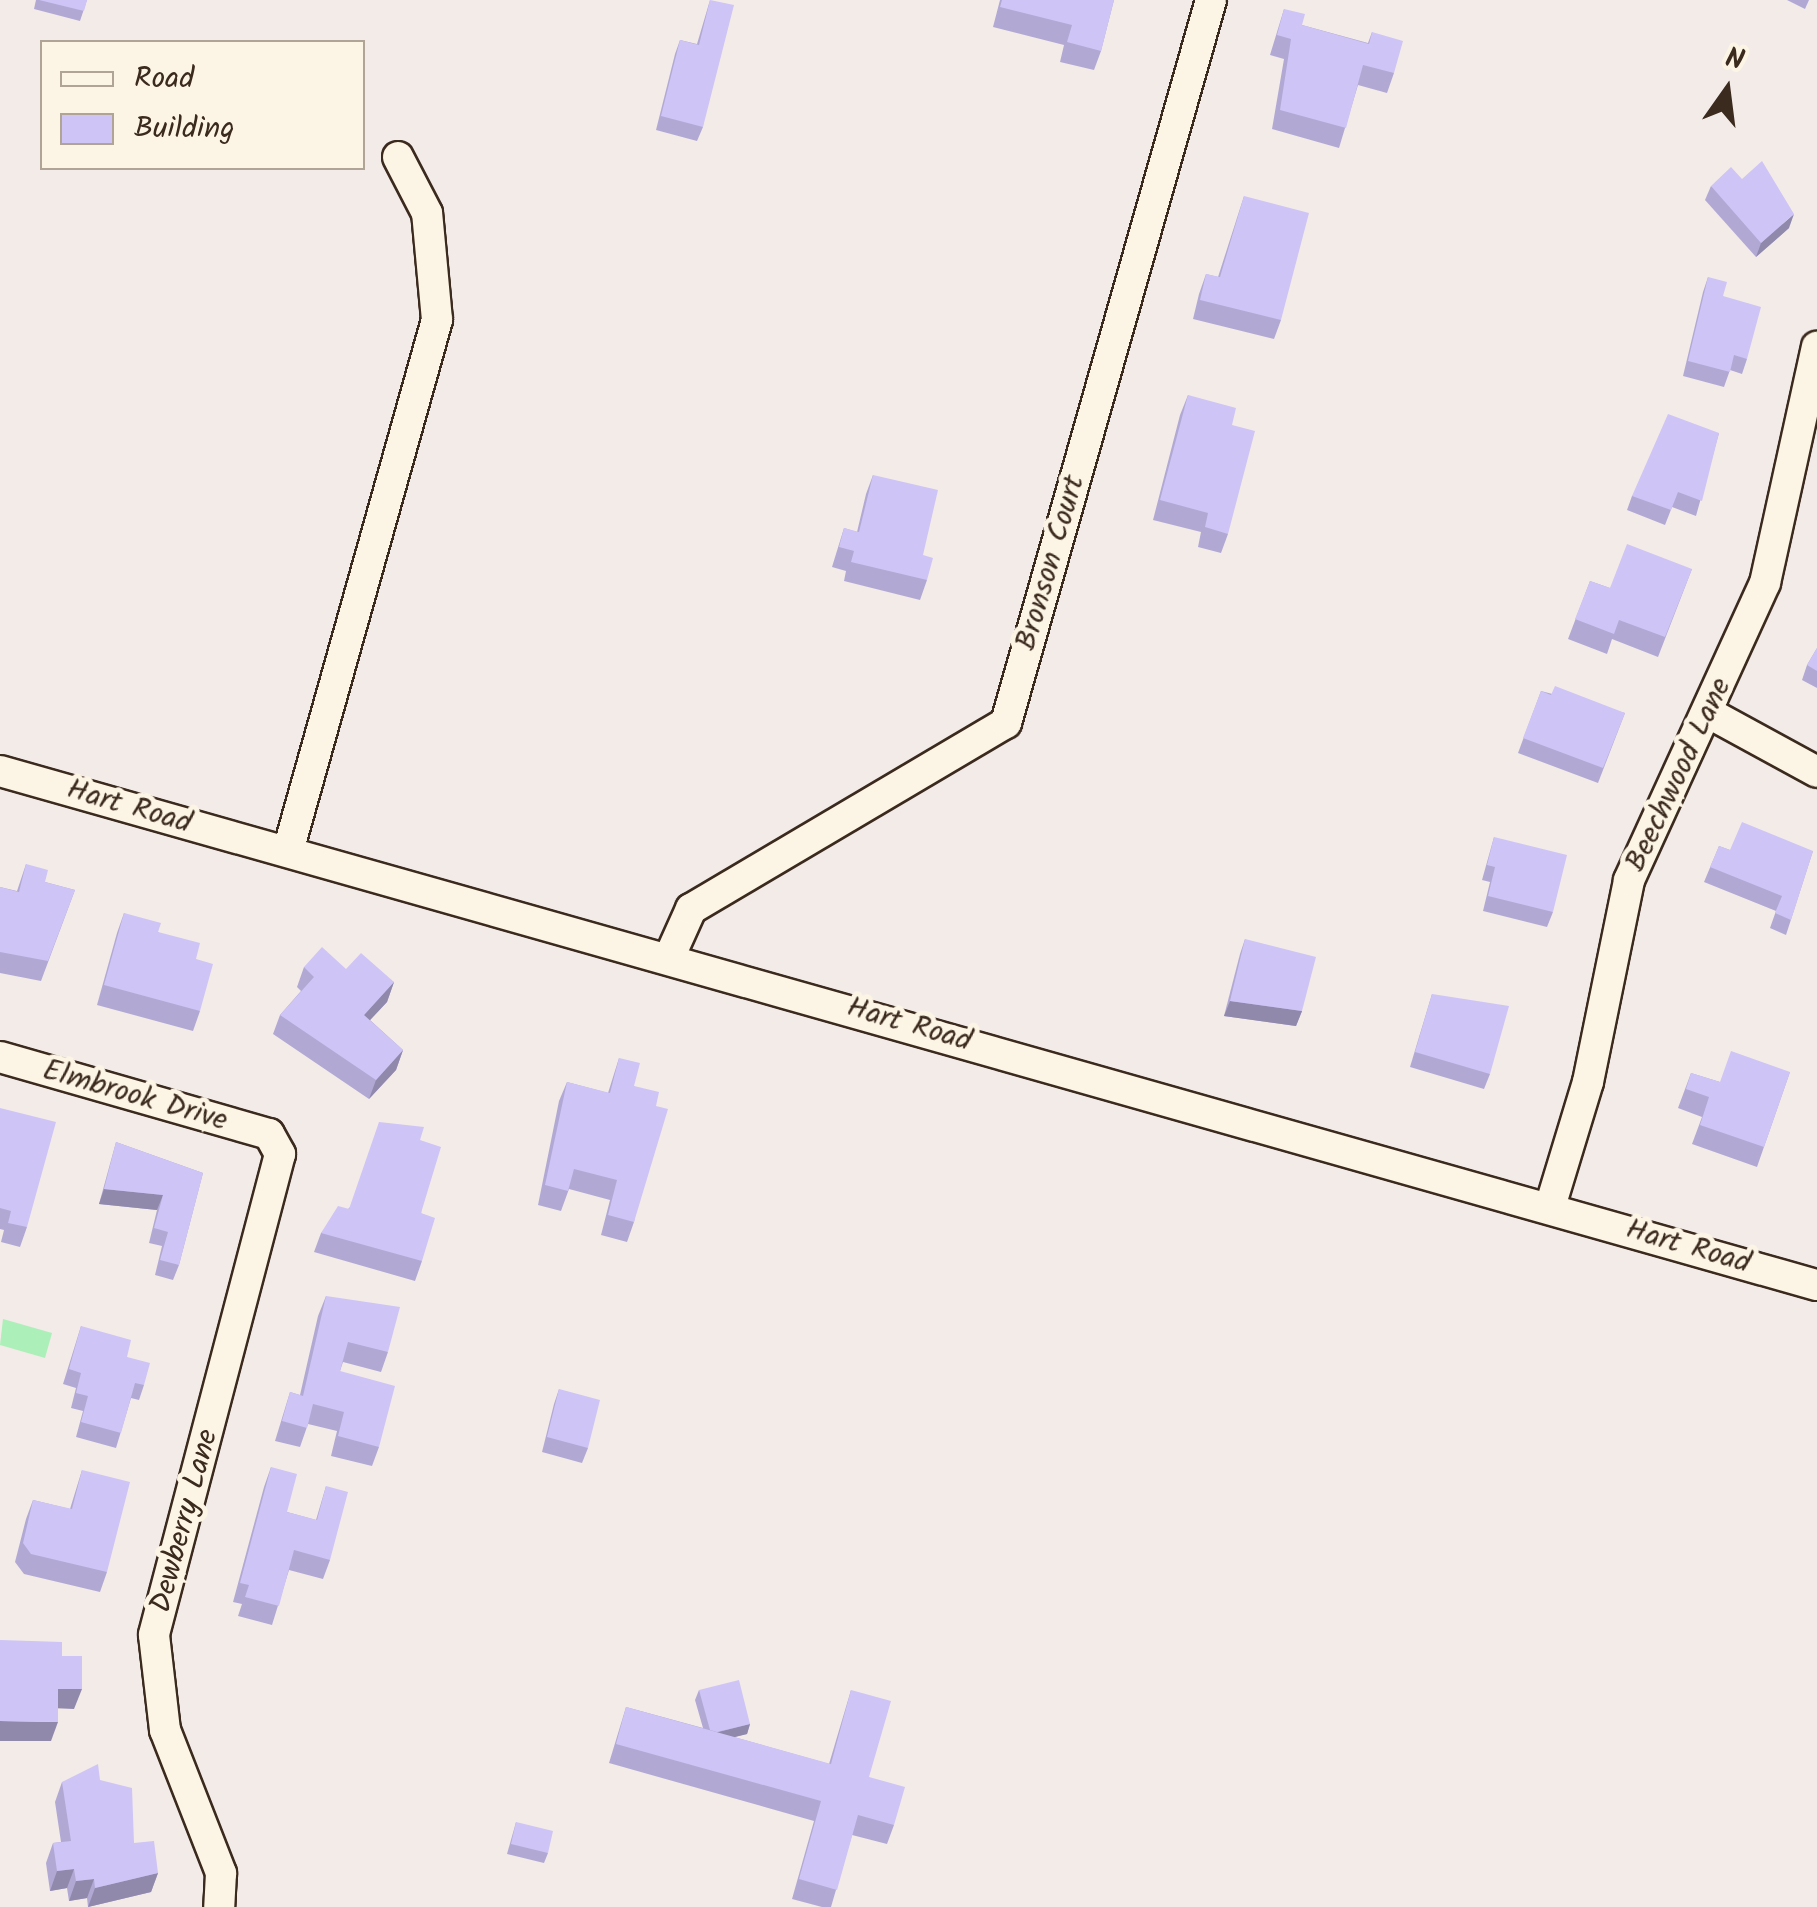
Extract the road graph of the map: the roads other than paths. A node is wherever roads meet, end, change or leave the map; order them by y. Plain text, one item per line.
1 (1211, 0) edge
2 (398, 157) dead end
3 (1817, 347) edge
4 (1708, 714) junction
5 (0, 770) edge
6 (1817, 772) edge
7 (288, 851) junction
8 (669, 958) junction
9 (0, 1058) edge
10 (269, 1134) joint
11 (1550, 1206) junction
12 (1817, 1285) edge
13 (219, 1907) edge

1 - 8 street, Bronson Court
2 - 7 street
3 - 4 street, Beechwood Lane
4 - 6 street
4 - 11 street, Beechwood Lane
5 - 7 street, Hart Road
7 - 8 street, Hart Road
8 - 11 street, Hart Road
9 - 10 street, Elmbrook Drive
10 - 13 street, Dewberry Lane
11 - 12 street, Hart Road

